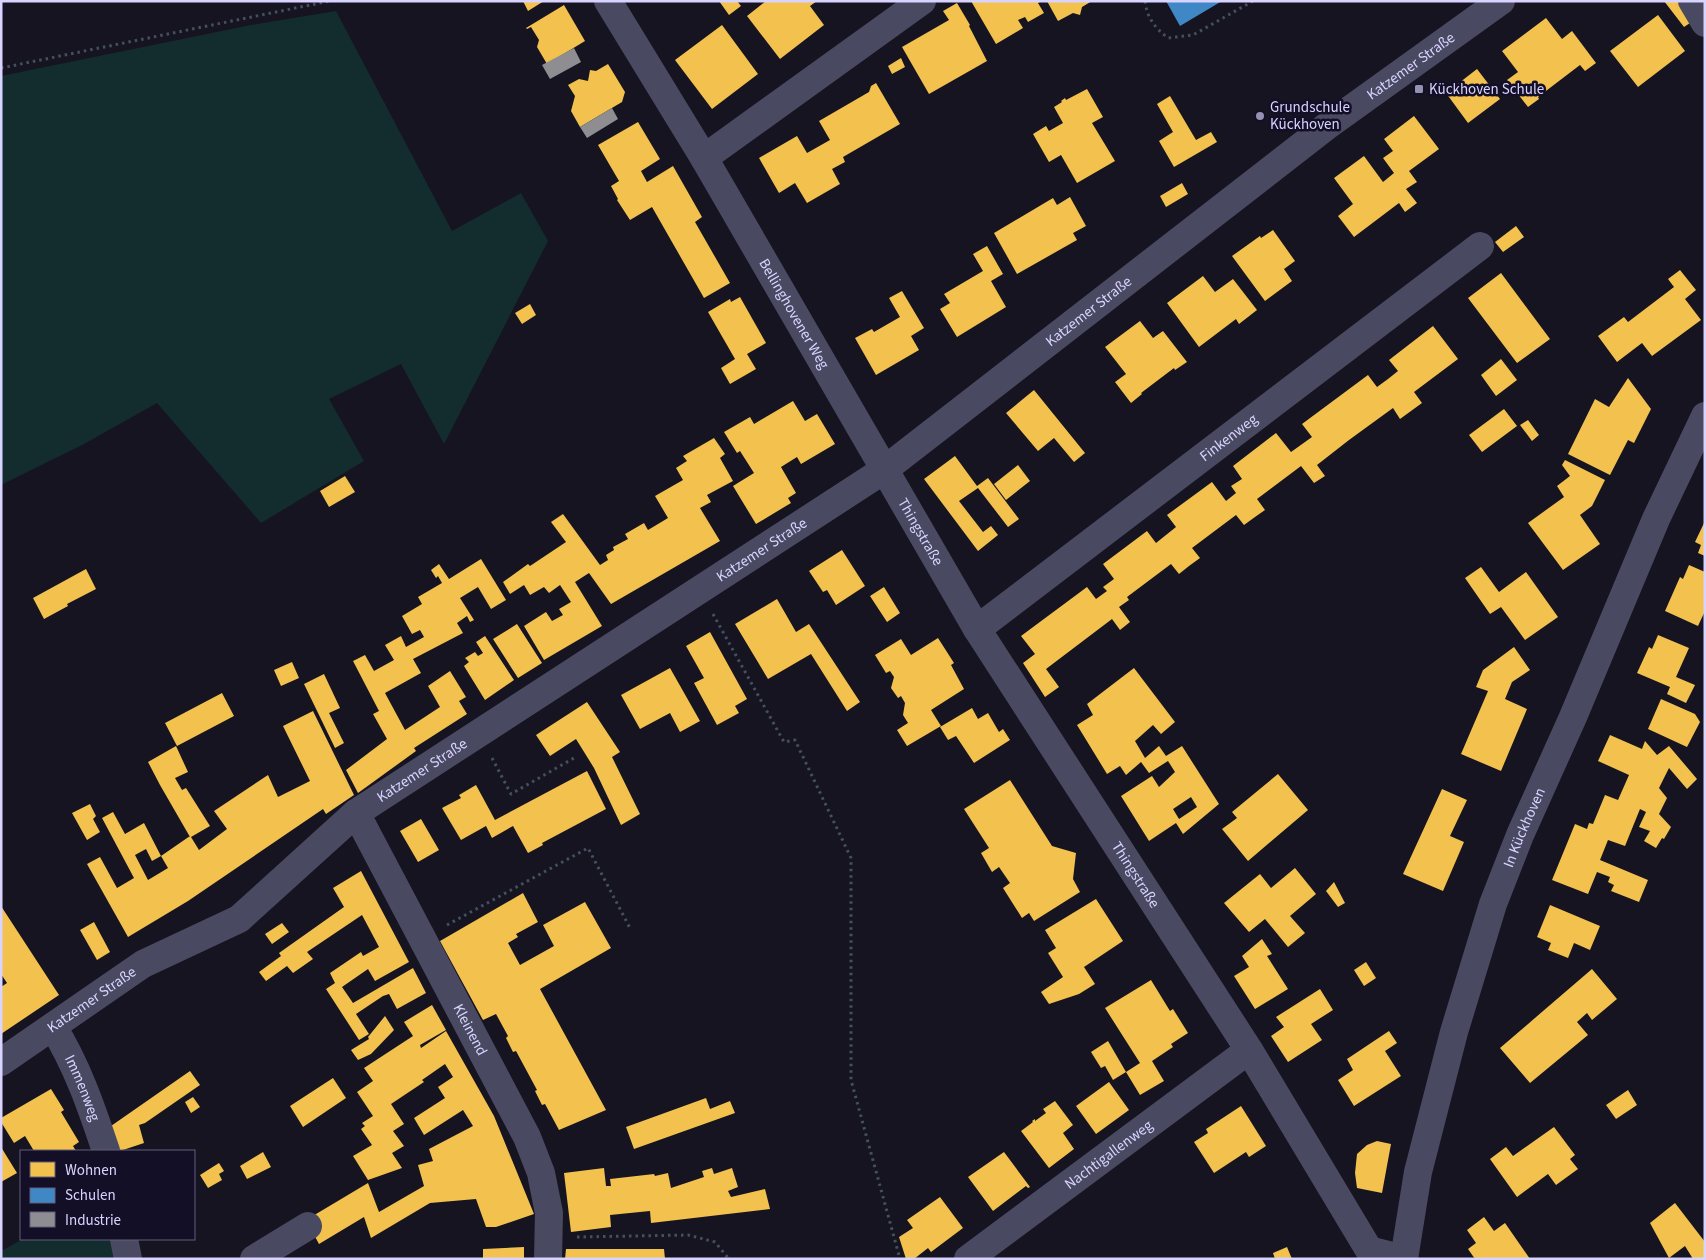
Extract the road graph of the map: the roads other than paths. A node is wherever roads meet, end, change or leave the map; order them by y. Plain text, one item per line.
1 (608, 1) edge
2 (922, 1) edge
3 (1501, 1) edge
4 (1692, 1) edge
5 (1705, 23) edge
6 (704, 158) junction
7 (1480, 246) dead end
8 (1705, 416) edge
9 (884, 470) junction
10 (977, 628) junction
11 (356, 813) junction
12 (53, 1026) junction
13 (1249, 1050) junction
14 (1, 1062) edge
15 (106, 1150) edge
16 (308, 1226) dead end
17 (124, 1240) edge
18 (548, 1248) edge
19 (128, 1259) edge
20 (254, 1259) edge
21 (968, 1259) edge
22 (1404, 1259) edge

1 - 6 street, Bellinghovener Weg
2 - 6 street
3 - 9 street, Katzemer Straße
4 - 5 street
6 - 9 street, Bellinghovener Weg
7 - 10 street, Finkenweg
8 - 22 street, In Kückhoven
9 - 10 street, Thingstraße
9 - 11 street, Katzemer Straße
10 - 13 street, Thingstraße
11 - 12 street, Katzemer Straße
11 - 18 street, Kleinend
12 - 14 street, Katzemer Straße
12 - 15 street, Immenweg
13 - 21 street, Nachtigallenweg
13 - 22 street, Thingstraße
16 - 20 street
17 - 19 street

